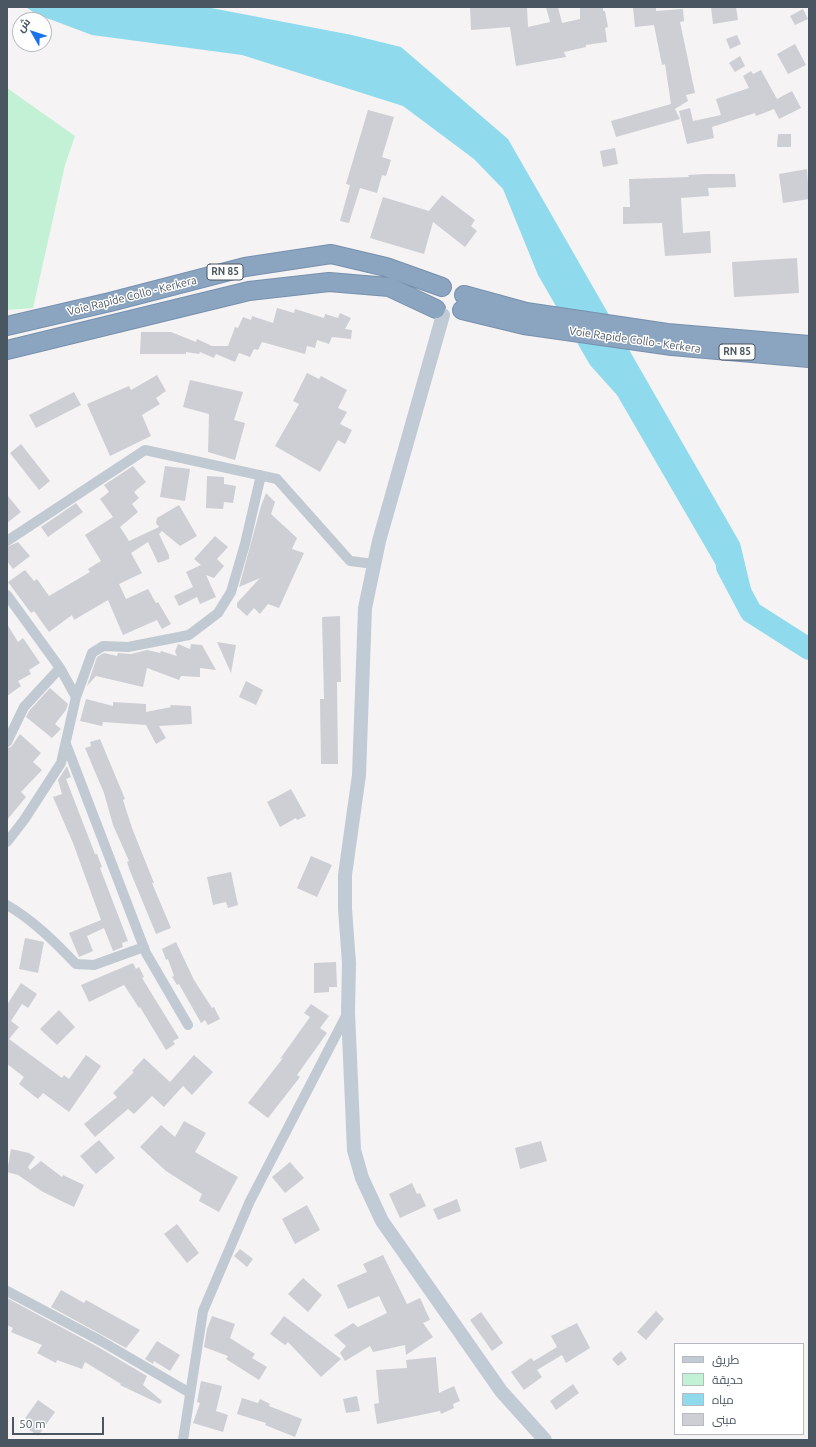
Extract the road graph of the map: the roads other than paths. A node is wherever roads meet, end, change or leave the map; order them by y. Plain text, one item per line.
1 (442, 287) junction
2 (463, 303) junction
3 (440, 312) junction
4 (7, 326) edge
5 (666, 339) junction
6 (809, 345) edge
7 (7, 350) edge
8 (809, 358) edge
9 (261, 475) junction
10 (7, 541) edge
11 (374, 564) junction
12 (7, 595) edge
13 (60, 668) junction
14 (76, 697) junction
15 (7, 742) edge
16 (66, 744) junction
17 (7, 842) edge
18 (7, 905) edge
19 (144, 947) junction
20 (348, 1012) junction
21 (188, 1025) dead end
22 (7, 1291) edge
23 (190, 1393) junction
24 (183, 1440) edge
25 (545, 1440) edge

1 - 2 highway
1 - 3 highway
1 - 4 highway, Voie Rapide Collo - Kerkera / RN 85
2 - 3 highway
2 - 5 highway, Voie Rapide Collo - Kerkera / RN 85
3 - 7 highway, Voie Rapide Collo - Kerkera / RN 85
3 - 11 main road
5 - 6 highway, Voie Rapide Collo - Kerkera / RN 85
5 - 8 highway, Voie Rapide Collo - Kerkera / RN 85
9 - 10 street
9 - 11 street
9 - 14 street
11 - 20 main road
12 - 13 street
13 - 14 street
13 - 15 street
14 - 16 street
16 - 17 street
16 - 19 street
18 - 19 street
19 - 21 street
20 - 23 street
20 - 25 main road
22 - 23 street
23 - 24 street

